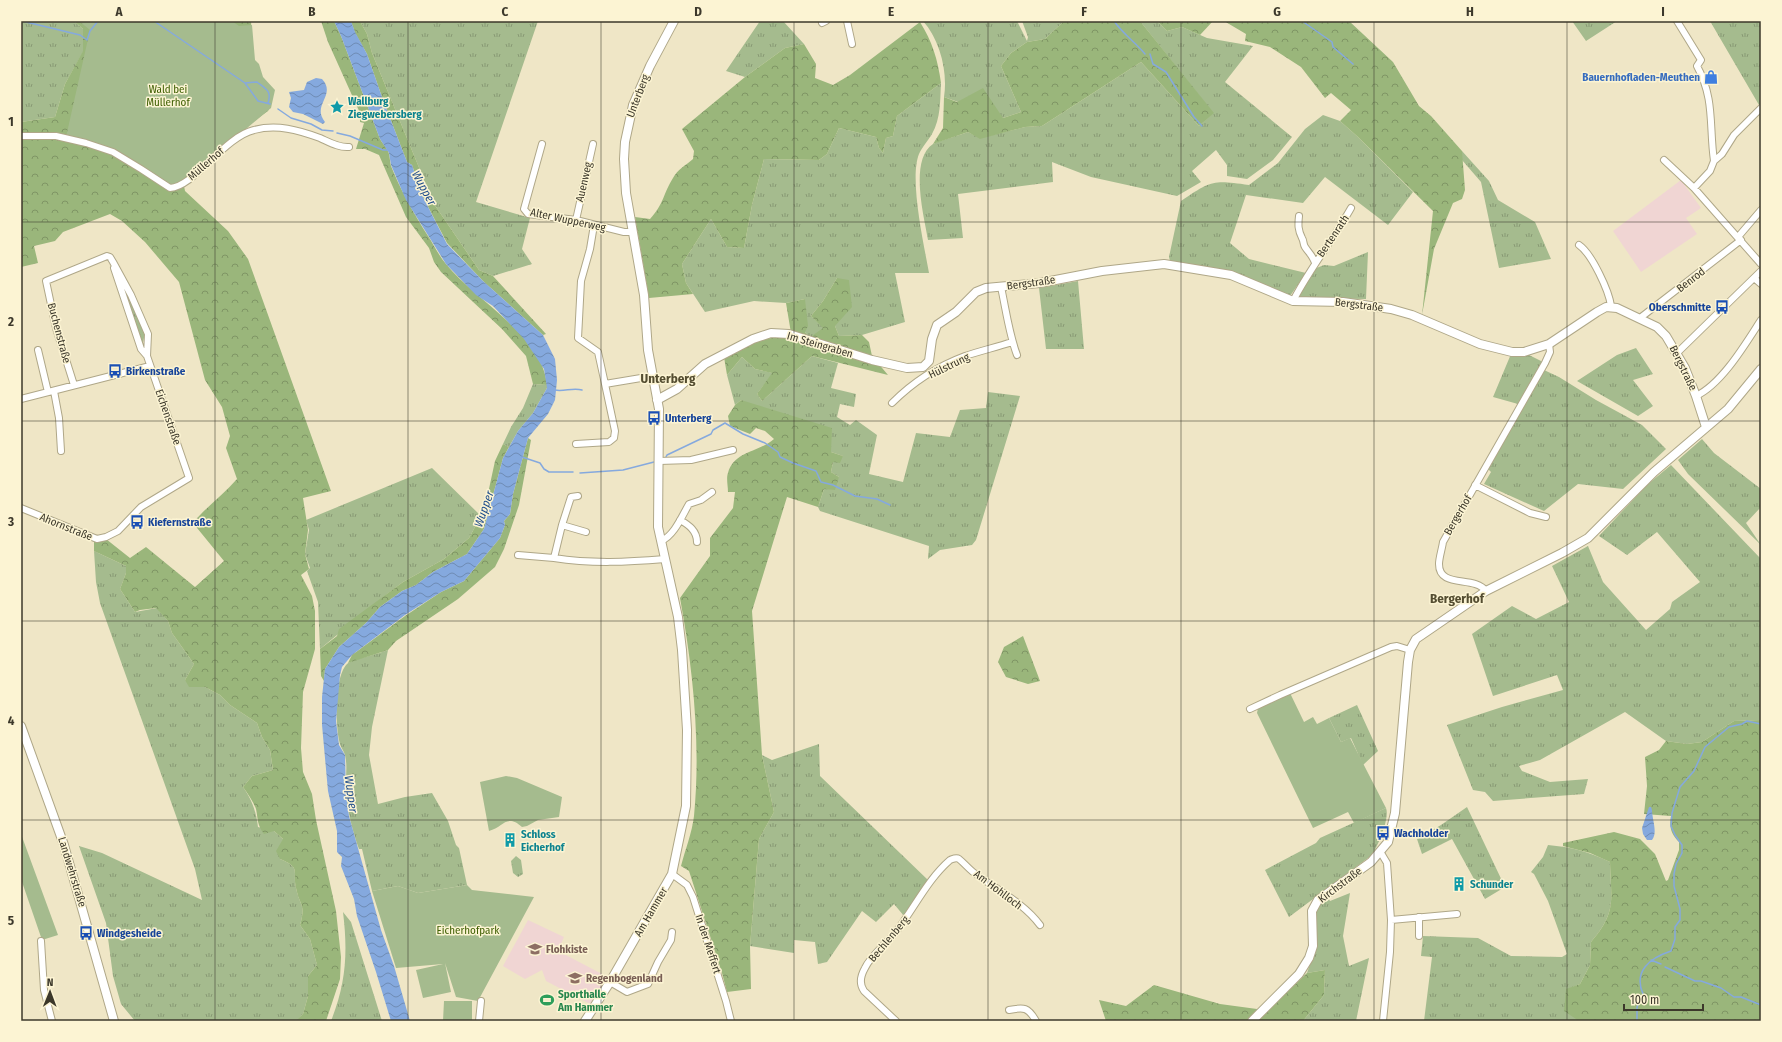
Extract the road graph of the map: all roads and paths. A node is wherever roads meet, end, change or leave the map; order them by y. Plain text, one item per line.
1 (674, 21) edge
2 (847, 21) edge
3 (1678, 21) edge
4 (852, 44) dead end
5 (1761, 108) edge
6 (21, 136) edge
7 (542, 144) dead end
8 (593, 144) dead end
9 (349, 146) dead end
10 (1664, 160) dead end
11 (1714, 161) junction
12 (1694, 188) junction
13 (1351, 208) dead end
14 (1761, 210) edge
15 (1299, 216) dead end
16 (576, 220) junction
17 (594, 225) junction
18 (632, 232) junction
19 (1740, 239) junction
20 (1579, 245) dead end
21 (113, 262) junction
22 (1315, 263) junction
23 (1761, 264) edge
24 (1761, 271) edge
25 (1754, 278) junction
26 (46, 281) joint
27 (1761, 284) edge
28 (1001, 287) junction
29 (1293, 301) junction
30 (1611, 306) junction
31 (1640, 318) junction
32 (943, 320) joint
33 (1761, 320) edge
34 (1012, 342) junction
35 (1549, 344) junction
36 (38, 350) dead end
37 (1677, 353) junction
38 (147, 356) junction
39 (1017, 356) dead end
40 (150, 366) junction
41 (1761, 369) edge
42 (653, 376) junction
43 (605, 384) junction
44 (74, 385) junction
45 (51, 391) junction
46 (1696, 396) junction
47 (21, 399) edge
48 (657, 400) junction
49 (892, 403) dead end
50 (1706, 427) junction
51 (576, 444) dead end
52 (733, 450) dead end
53 (61, 451) dead end
54 (659, 461) junction
55 (189, 478) joint
56 (1475, 485) junction
57 (712, 492) dead end
58 (578, 496) dead end
59 (21, 508) edge
60 (1546, 517) dead end
61 (680, 520) junction
62 (562, 525) junction
63 (586, 532) dead end
64 (661, 541) junction
65 (697, 542) dead end
66 (518, 555) dead end
67 (554, 558) junction
68 (665, 560) junction
69 (668, 572) joint
70 (1486, 591) junction
71 (1410, 650) junction
72 (1250, 710) dead end
73 (21, 726) edge
74 (1381, 853) junction
75 (955, 858) joint
76 (672, 874) junction
77 (1457, 914) dead end
78 (1420, 917) junction
79 (1391, 920) junction
80 (1040, 925) dead end
81 (672, 932) dead end
82 (1419, 936) dead end
83 (41, 941) dead end
84 (610, 982) junction
85 (481, 1001) dead end
86 (1009, 1010) dead end
87 (52, 1021) edge
88 (114, 1021) edge
89 (479, 1021) edge
90 (585, 1021) edge
91 (731, 1021) edge
92 (896, 1021) edge
93 (1036, 1021) edge
94 (1252, 1021) edge
95 (1383, 1021) edge

1 - 18 street, Unterberg
2 - 4 street
3 - 11 street
5 - 11 street
6 - 9 street, Müllerhof
7 - 16 street, Alter Wupperweg
8 - 16 street, Auenweg
10 - 12 street
11 - 12 street
12 - 19 street
13 - 22 street, Bertenrath
14 - 19 street
15 - 22 street, Bertenrath
16 - 17 street, Alter Wupperweg
17 - 18 street, Alter Wupperweg
17 - 43 street
18 - 42 street, Unterberg
19 - 23 street
19 - 31 street, Benrod
20 - 30 street
21 - 26 street, Eichenstraße
21 - 38 street, Eichenstraße
21 - 38 street, Eichenstraße
22 - 29 street, Bertenrath
24 - 25 street
25 - 27 street
25 - 37 street
26 - 44 street, Buchenstraße
28 - 29 street, Bergstraße
28 - 32 street, Bergstraße
28 - 34 street
29 - 35 street, Bergstraße
30 - 31 street, Bergstraße
30 - 35 street, Bergstraße
31 - 37 street, Bergstraße
32 - 48 street, Im Steingraben
33 - 46 street
34 - 39 street
34 - 49 street, Hülstrung
35 - 56 street
36 - 45 street
37 - 46 street, Bergstraße
38 - 40 street, Eichenstraße
40 - 44 street
40 - 55 street, Eichenstraße
41 - 50 street
42 - 43 street
42 - 48 street, Unterberg
43 - 51 street
44 - 45 street
45 - 47 street
45 - 53 street
46 - 50 street, Bergstraße
48 - 54 street, Unterberg
50 - 70 street
52 - 54 street
54 - 64 street, Unterberg
55 - 59 street, Ahornstraße
56 - 60 street, Bergerhof
56 - 70 street, Bergerhof
57 - 61 street
58 - 62 street
61 - 64 street
61 - 65 street
62 - 63 street
62 - 67 street
64 - 68 street, Unterberg
66 - 67 street
67 - 68 street
68 - 69 street, Unterberg
69 - 76 street, Am Hammer
70 - 71 street
71 - 72 street
71 - 74 street
73 - 88 street, Landwehrstraße
74 - 79 street
74 - 94 street, Kirchstraße
75 - 80 street, Am Hohlloch
75 - 92 street, Bechlenberg
76 - 84 street, Am Hammer
76 - 91 street, In der Meffert
77 - 78 street
78 - 79 street
78 - 82 street
79 - 95 street
81 - 84 street
83 - 87 street
84 - 90 street, Am Hammer
85 - 89 street
86 - 93 street

